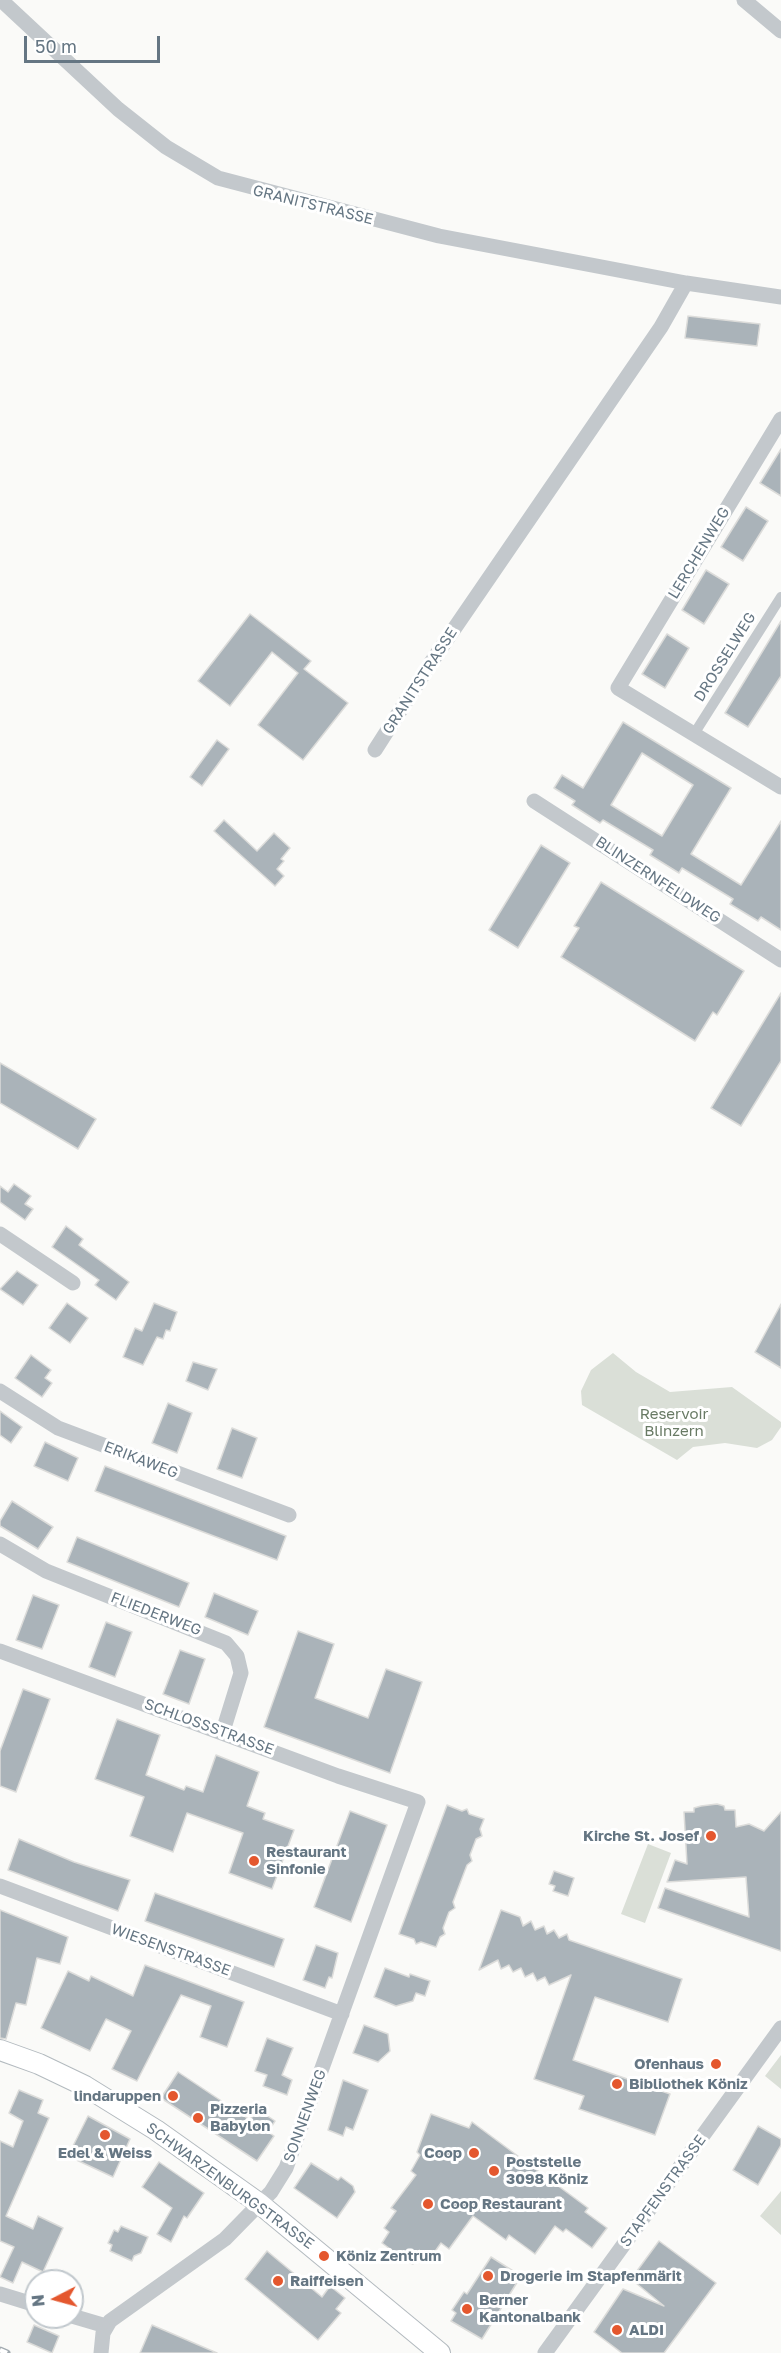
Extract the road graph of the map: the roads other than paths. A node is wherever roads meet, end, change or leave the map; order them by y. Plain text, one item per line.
1 (1, 0) edge
2 (744, 0) edge
3 (781, 31) edge
4 (686, 283) junction
5 (781, 297) edge
6 (781, 419) edge
7 (781, 597) edge
8 (694, 734) junction
9 (375, 750) dead end
10 (781, 787) edge
11 (534, 801) dead end
12 (781, 960) edge
13 (0, 1234) edge
14 (73, 1283) dead end
15 (0, 1391) edge
16 (289, 1515) dead end
17 (0, 1544) edge
18 (0, 1651) edge
19 (223, 1731) junction
20 (418, 1803) joint
21 (0, 1886) edge
22 (342, 2014) junction
23 (781, 2028) edge
24 (0, 2050) edge
25 (260, 2204) junction
26 (0, 2294) edge
27 (24, 2301) edge
28 (84, 2320) edge
29 (106, 2326) junction
30 (101, 2353) edge
31 (440, 2353) edge
32 (545, 2353) edge

1 - 4 street, GRANITSTRASSE
2 - 3 street
4 - 5 street, GRANITSTRASSE
4 - 9 street, GRANITSTRASSE
6 - 8 street, LERCHENWEG
7 - 8 street, DROSSELWEG
8 - 10 street
11 - 12 street, BLINZERNFELDWEG
13 - 14 street
15 - 16 street, ERIKAWEG
17 - 19 street, FLIEDERWEG
18 - 19 street, SCHLOSSSTRASSE
19 - 20 street, SCHLOSSSTRASSE
20 - 22 street, SONNENWEG
21 - 22 street, WIESENSTRASSE
22 - 25 street, SONNENWEG
23 - 32 street, STAPFENSTRASSE
24 - 25 main road, SCHWARZENBURGSTRASSE
25 - 29 street, SONNENWEG
25 - 31 main road, SCHWARZENBURGSTRASSE
26 - 27 street
28 - 29 street
29 - 30 street

